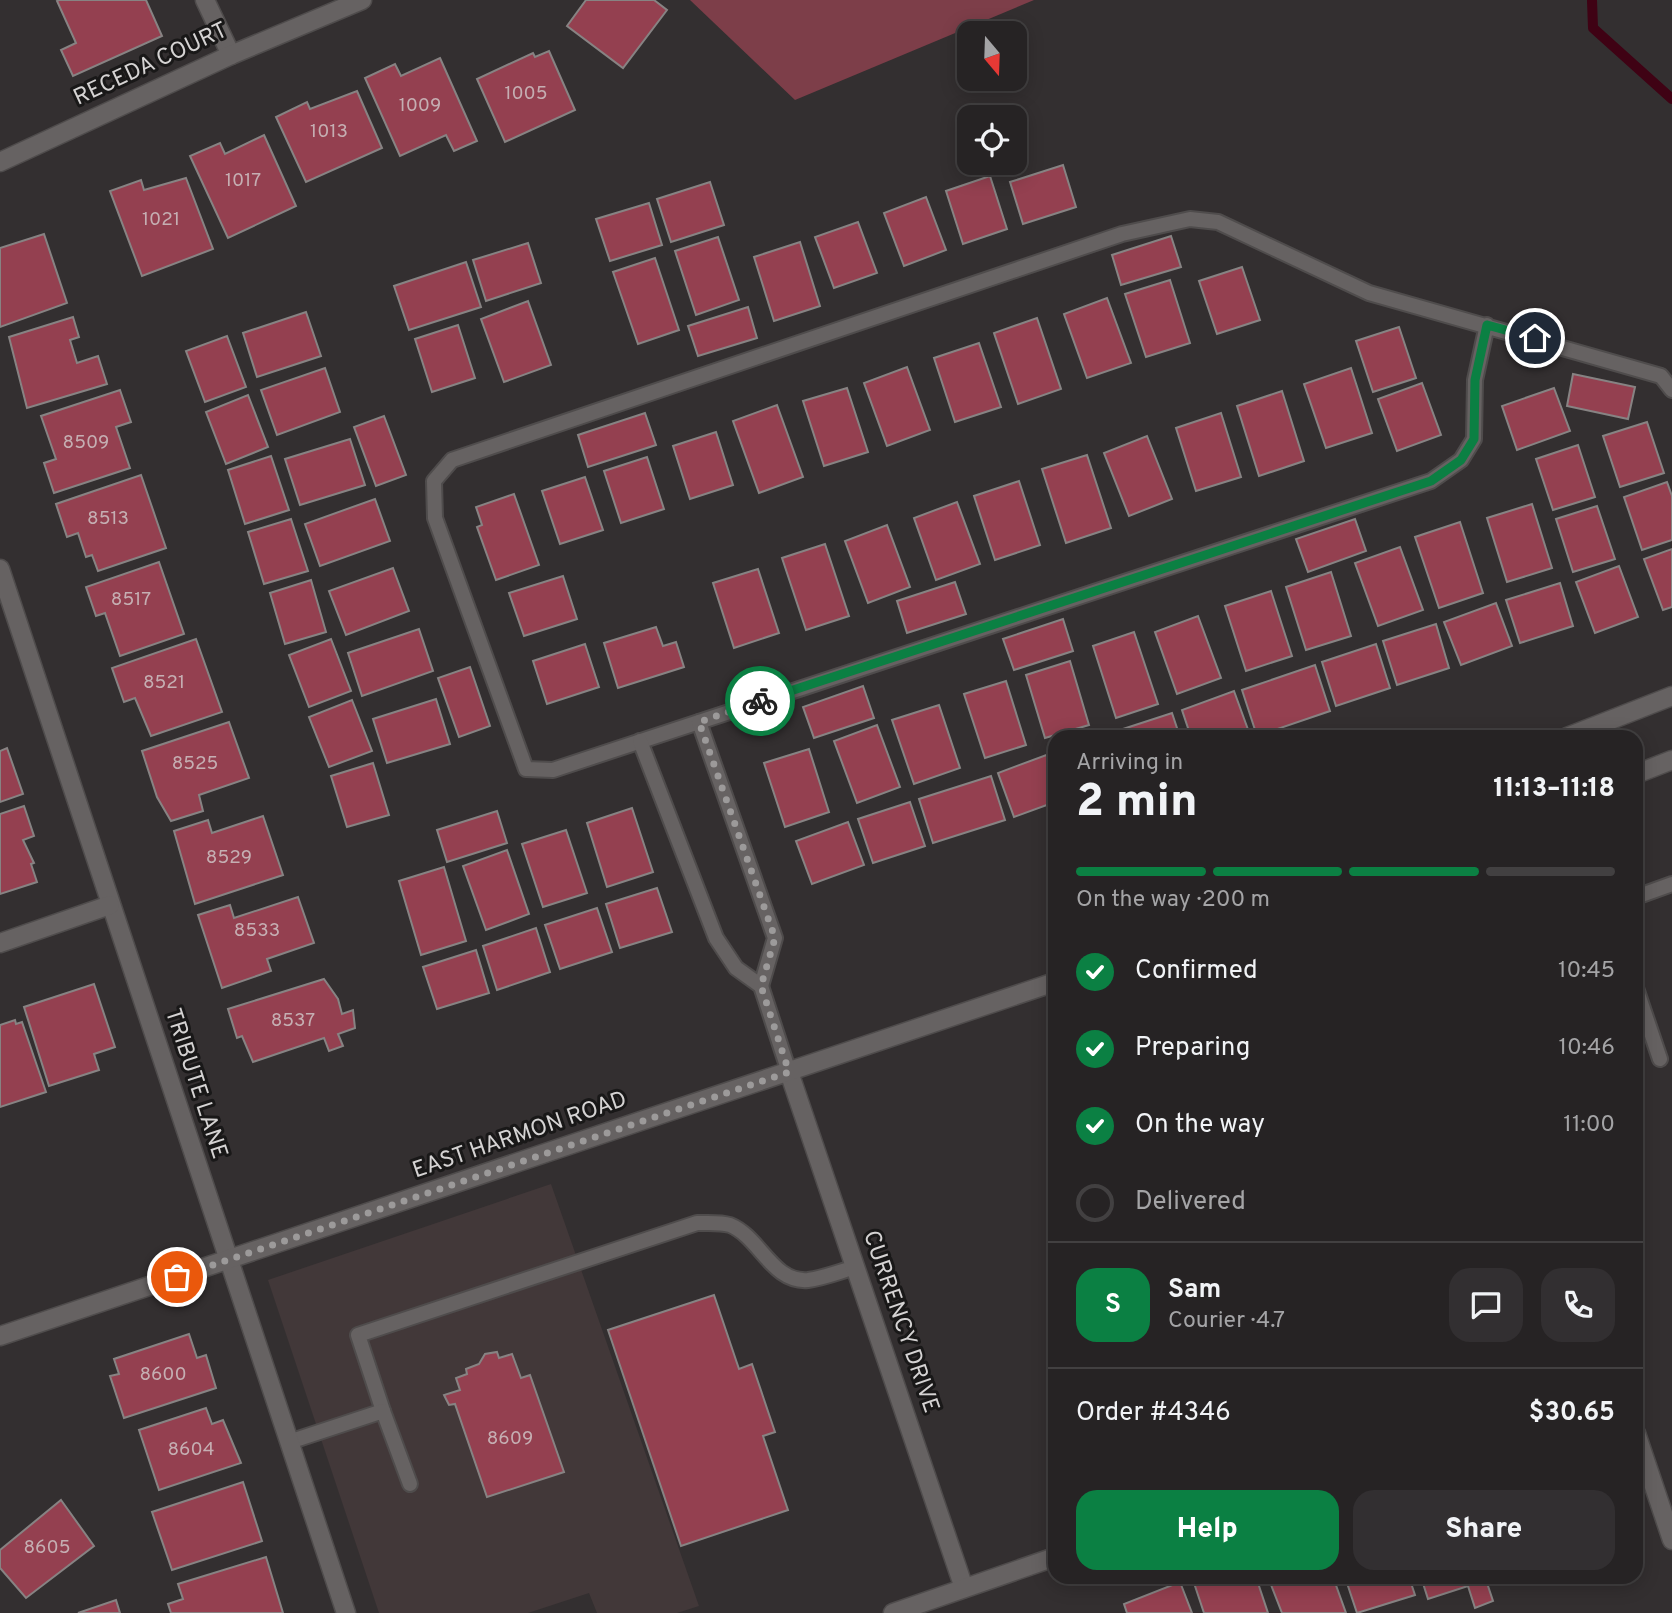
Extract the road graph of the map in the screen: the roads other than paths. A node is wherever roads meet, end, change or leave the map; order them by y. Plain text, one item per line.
1 (205, 0) edge
2 (362, 0) edge
3 (230, 55) junction
4 (0, 162) edge
5 (1487, 325) junction
6 (1672, 390) edge
7 (0, 569) edge
8 (1672, 696) edge
9 (699, 722) junction
10 (1585, 730) edge
11 (640, 741) junction
12 (1672, 760) edge
13 (1643, 771) edge
14 (1672, 884) edge
15 (1643, 894) edge
16 (110, 905) junction
17 (0, 943) edge
18 (1048, 984) edge
19 (761, 986) junction
20 (1643, 1009) edge
21 (1660, 1059) dead end
22 (789, 1072) junction
23 (227, 1260) junction
24 (856, 1267) junction
25 (0, 1336) edge
26 (383, 1411) junction
27 (289, 1442) junction
28 (1643, 1454) edge
29 (410, 1484) dead end
30 (1672, 1540) edge
31 (1048, 1559) edge
32 (964, 1588) junction
33 (346, 1613) edge
34 (894, 1613) edge

1 - 3 street
2 - 3 street, RECEDA COURT
3 - 4 street, RECEDA COURT
5 - 6 lane
5 - 9 lane
5 - 11 lane
7 - 16 street, TRIBUTE LANE
8 - 10 street
9 - 11 lane
9 - 19 lane
11 - 19 lane
12 - 13 street
14 - 15 lane
16 - 17 street
16 - 23 street, TRIBUTE LANE
18 - 22 street, EAST HARMON ROAD
19 - 22 lane
20 - 21 lane
22 - 23 street, EAST HARMON ROAD
22 - 24 street, CURRENCY DRIVE
23 - 25 street, EAST HARMON ROAD
23 - 27 street, TRIBUTE LANE
24 - 26 lane
24 - 32 street, CURRENCY DRIVE
26 - 27 lane
26 - 29 lane
27 - 33 street, TRIBUTE LANE
28 - 30 street
31 - 32 street
32 - 34 street

